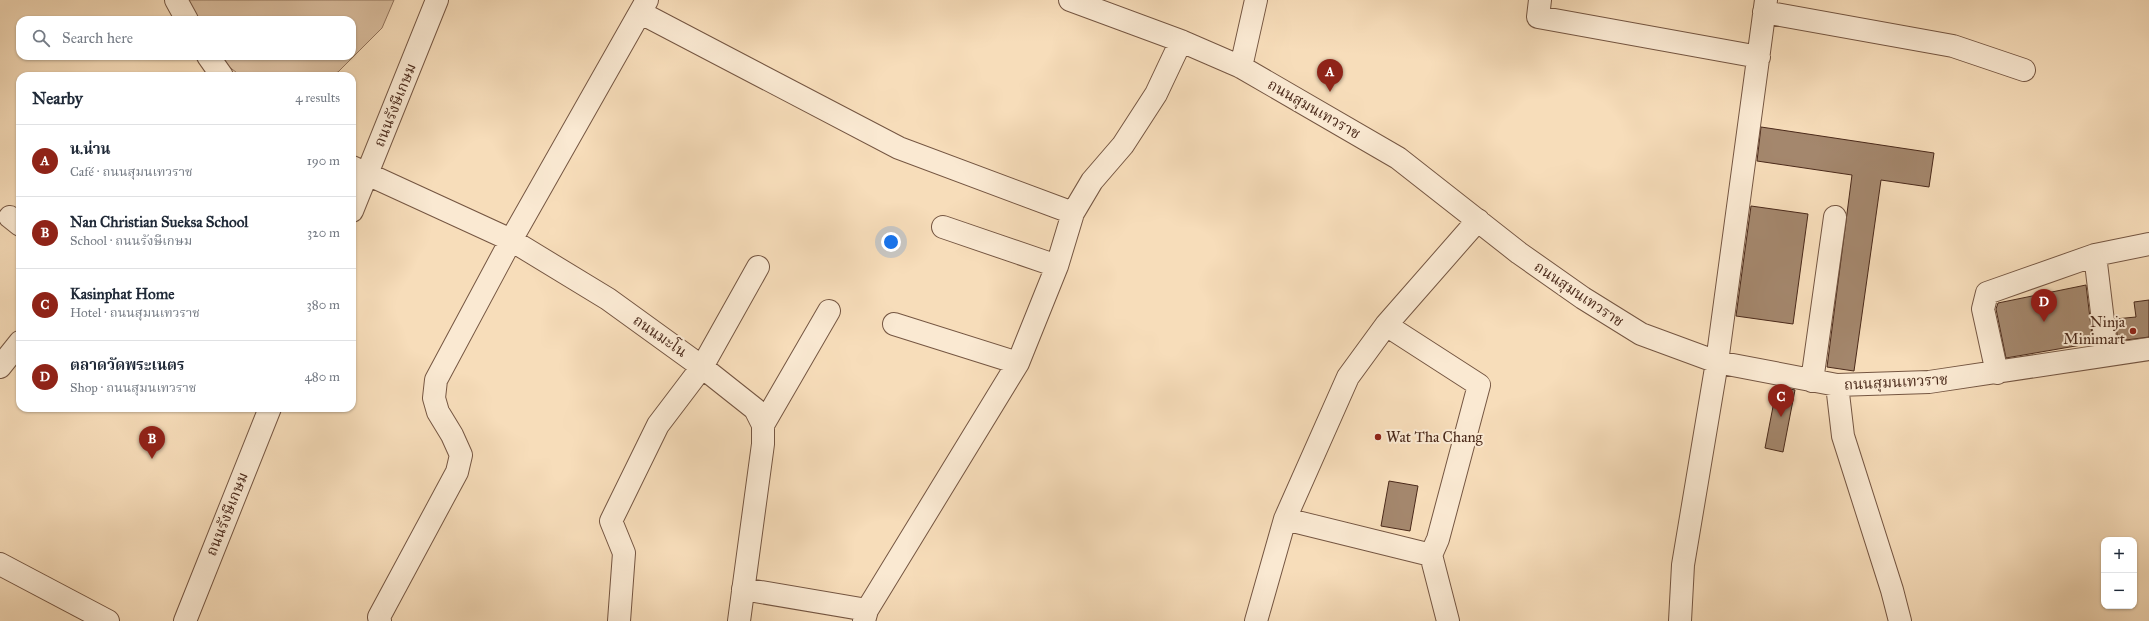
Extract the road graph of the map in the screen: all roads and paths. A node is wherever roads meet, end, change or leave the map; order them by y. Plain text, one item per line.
1 (176, 0) edge
2 (436, 0) edge
3 (1070, 0) edge
4 (1256, 0) edge
5 (1540, 0) edge
6 (644, 6) edge
7 (1765, 6) edge
8 (185, 16) edge
9 (1181, 41) junction
10 (1759, 57) junction
11 (211, 60) edge
12 (1241, 67) junction
13 (2024, 70) dead end
14 (219, 72) edge
15 (360, 171) edge
16 (356, 191) edge
17 (1073, 213) junction
18 (1835, 216) dead end
19 (1478, 220) junction
20 (943, 227) dead end
21 (510, 240) junction
22 (2149, 244) edge
23 (2095, 255) junction
24 (1057, 266) junction
25 (758, 267) dead end
26 (829, 311) dead end
27 (894, 324) dead end
28 (1386, 325) junction
29 (16, 347) edge
30 (2149, 349) edge
31 (2107, 354) junction
32 (1717, 362) junction
33 (1018, 363) junction
34 (0, 367) edge
35 (702, 367) junction
36 (1997, 373) junction
37 (1812, 381) junction
38 (1837, 385) junction
39 (268, 412) edge
40 (762, 425) junction
41 (1284, 519) junction
42 (1431, 555) junction
43 (0, 564) edge
44 (743, 589) junction
45 (865, 616) edge
46 (1251, 620) edge
47 (108, 621) edge
48 (185, 621) edge
49 (380, 621) edge
50 (619, 621) edge
51 (739, 621) edge
52 (1448, 621) edge
53 (1680, 621) edge
54 (1900, 621) edge

1 - 8 street
2 - 15 street, ถนนรังษีเกษม
3 - 9 street, ถนนสุมนเทวราช
4 - 12 street
5 - 10 street
6 - 17 street
6 - 21 street
7 - 10 street
7 - 13 street
9 - 12 street, ถนนสุมนเทวราช
9 - 17 street
10 - 32 street
11 - 14 street
12 - 19 street, ถนนสุมนเทวราช
15 - 16 street, ถนนรังษีเกษม
15 - 21 street, ถนนมะโน
17 - 24 street
18 - 37 street
19 - 28 street
19 - 32 street, ถนนสุมนเทวราช
20 - 24 street
21 - 35 street, ถนนมะโน
21 - 49 street
22 - 23 street
23 - 31 street
23 - 36 street
24 - 33 street
25 - 35 street
26 - 40 street
27 - 33 street
28 - 41 street
28 - 42 street
29 - 34 street
30 - 31 street, ถนนสุมนเทวราช
31 - 36 street, ถนนสุมนเทวราช
32 - 37 street, ถนนสุมนเทวราช
32 - 53 street
33 - 45 street
35 - 40 street, ถนนมะโน
35 - 50 street
36 - 38 street, ถนนสุมนเทวราช
37 - 38 street, ถนนสุมนเทวราช
38 - 54 street
39 - 48 street, ถนนรังษีเกษม
40 - 44 street, ถนนมะโน
41 - 42 street
41 - 46 street
42 - 52 street
43 - 47 street
44 - 45 street
44 - 51 street, ถนนมะโน

